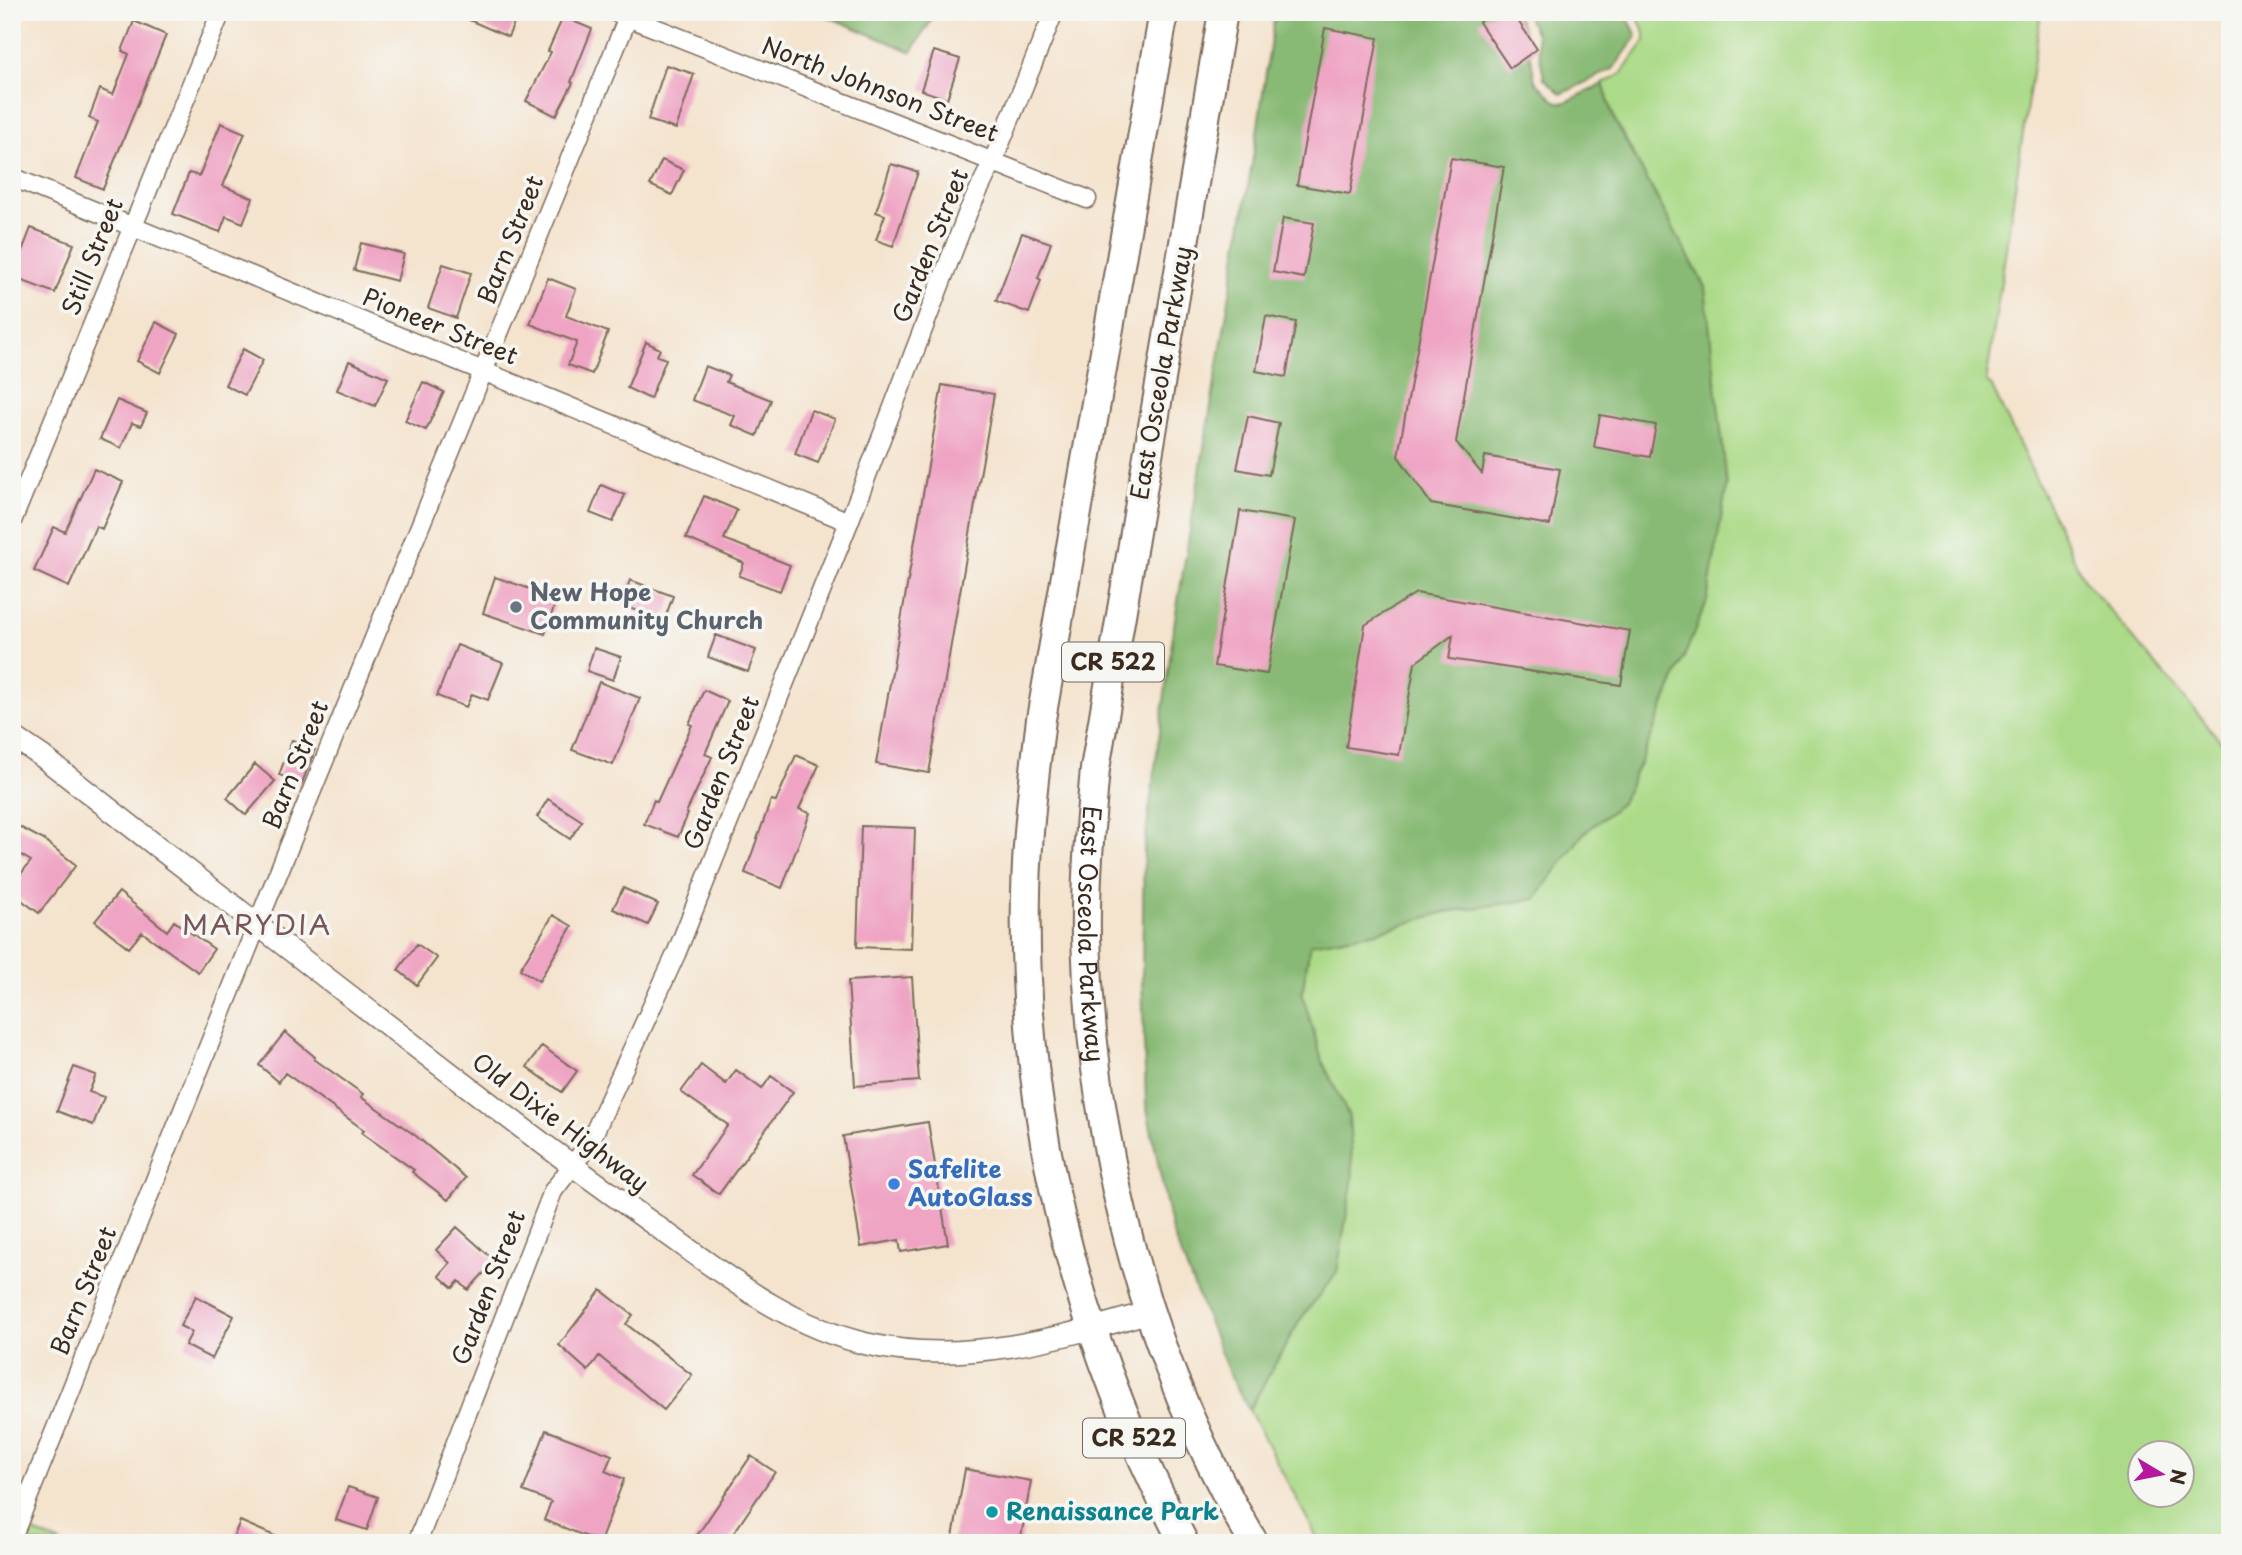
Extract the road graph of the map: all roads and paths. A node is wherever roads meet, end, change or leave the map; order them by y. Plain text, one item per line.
1 (221, 12) edge
2 (1054, 12) edge
3 (1164, 12) edge
4 (1223, 12) edge
5 (624, 14) edge
6 (993, 161) junction
7 (12, 177) edge
8 (1087, 199) dead end
9 (132, 226) junction
10 (484, 372) junction
11 (12, 521) edge
12 (849, 522) junction
13 (12, 736) edge
14 (257, 925) junction
15 (573, 1167) junction
16 (1149, 1312) junction
17 (1091, 1329) junction
18 (12, 1538) edge
19 (417, 1543) edge
20 (1184, 1543) edge
21 (1254, 1543) edge

1 - 9 street, Still Street
2 - 6 street, Garden Street
3 - 17 main road, CR 522
4 - 16 main road, East Osceola Parkway / CR 522
5 - 6 street, North Johnson Street
5 - 10 street, Barn Street
6 - 8 street, North Johnson Street
6 - 12 street, Garden Street
7 - 9 street, Pioneer Street
9 - 10 street, Pioneer Street
9 - 11 street, Still Street
10 - 12 street, Pioneer Street
10 - 14 street, Barn Street
12 - 15 street, Garden Street
13 - 14 street, Old Dixie Highway
14 - 15 street, Old Dixie Highway
14 - 18 street, Barn Street
15 - 17 street, Old Dixie Highway
15 - 19 street, Garden Street
16 - 17 street, Old Dixie Highway
16 - 21 main road, East Osceola Parkway / CR 522
17 - 20 main road, CR 522

